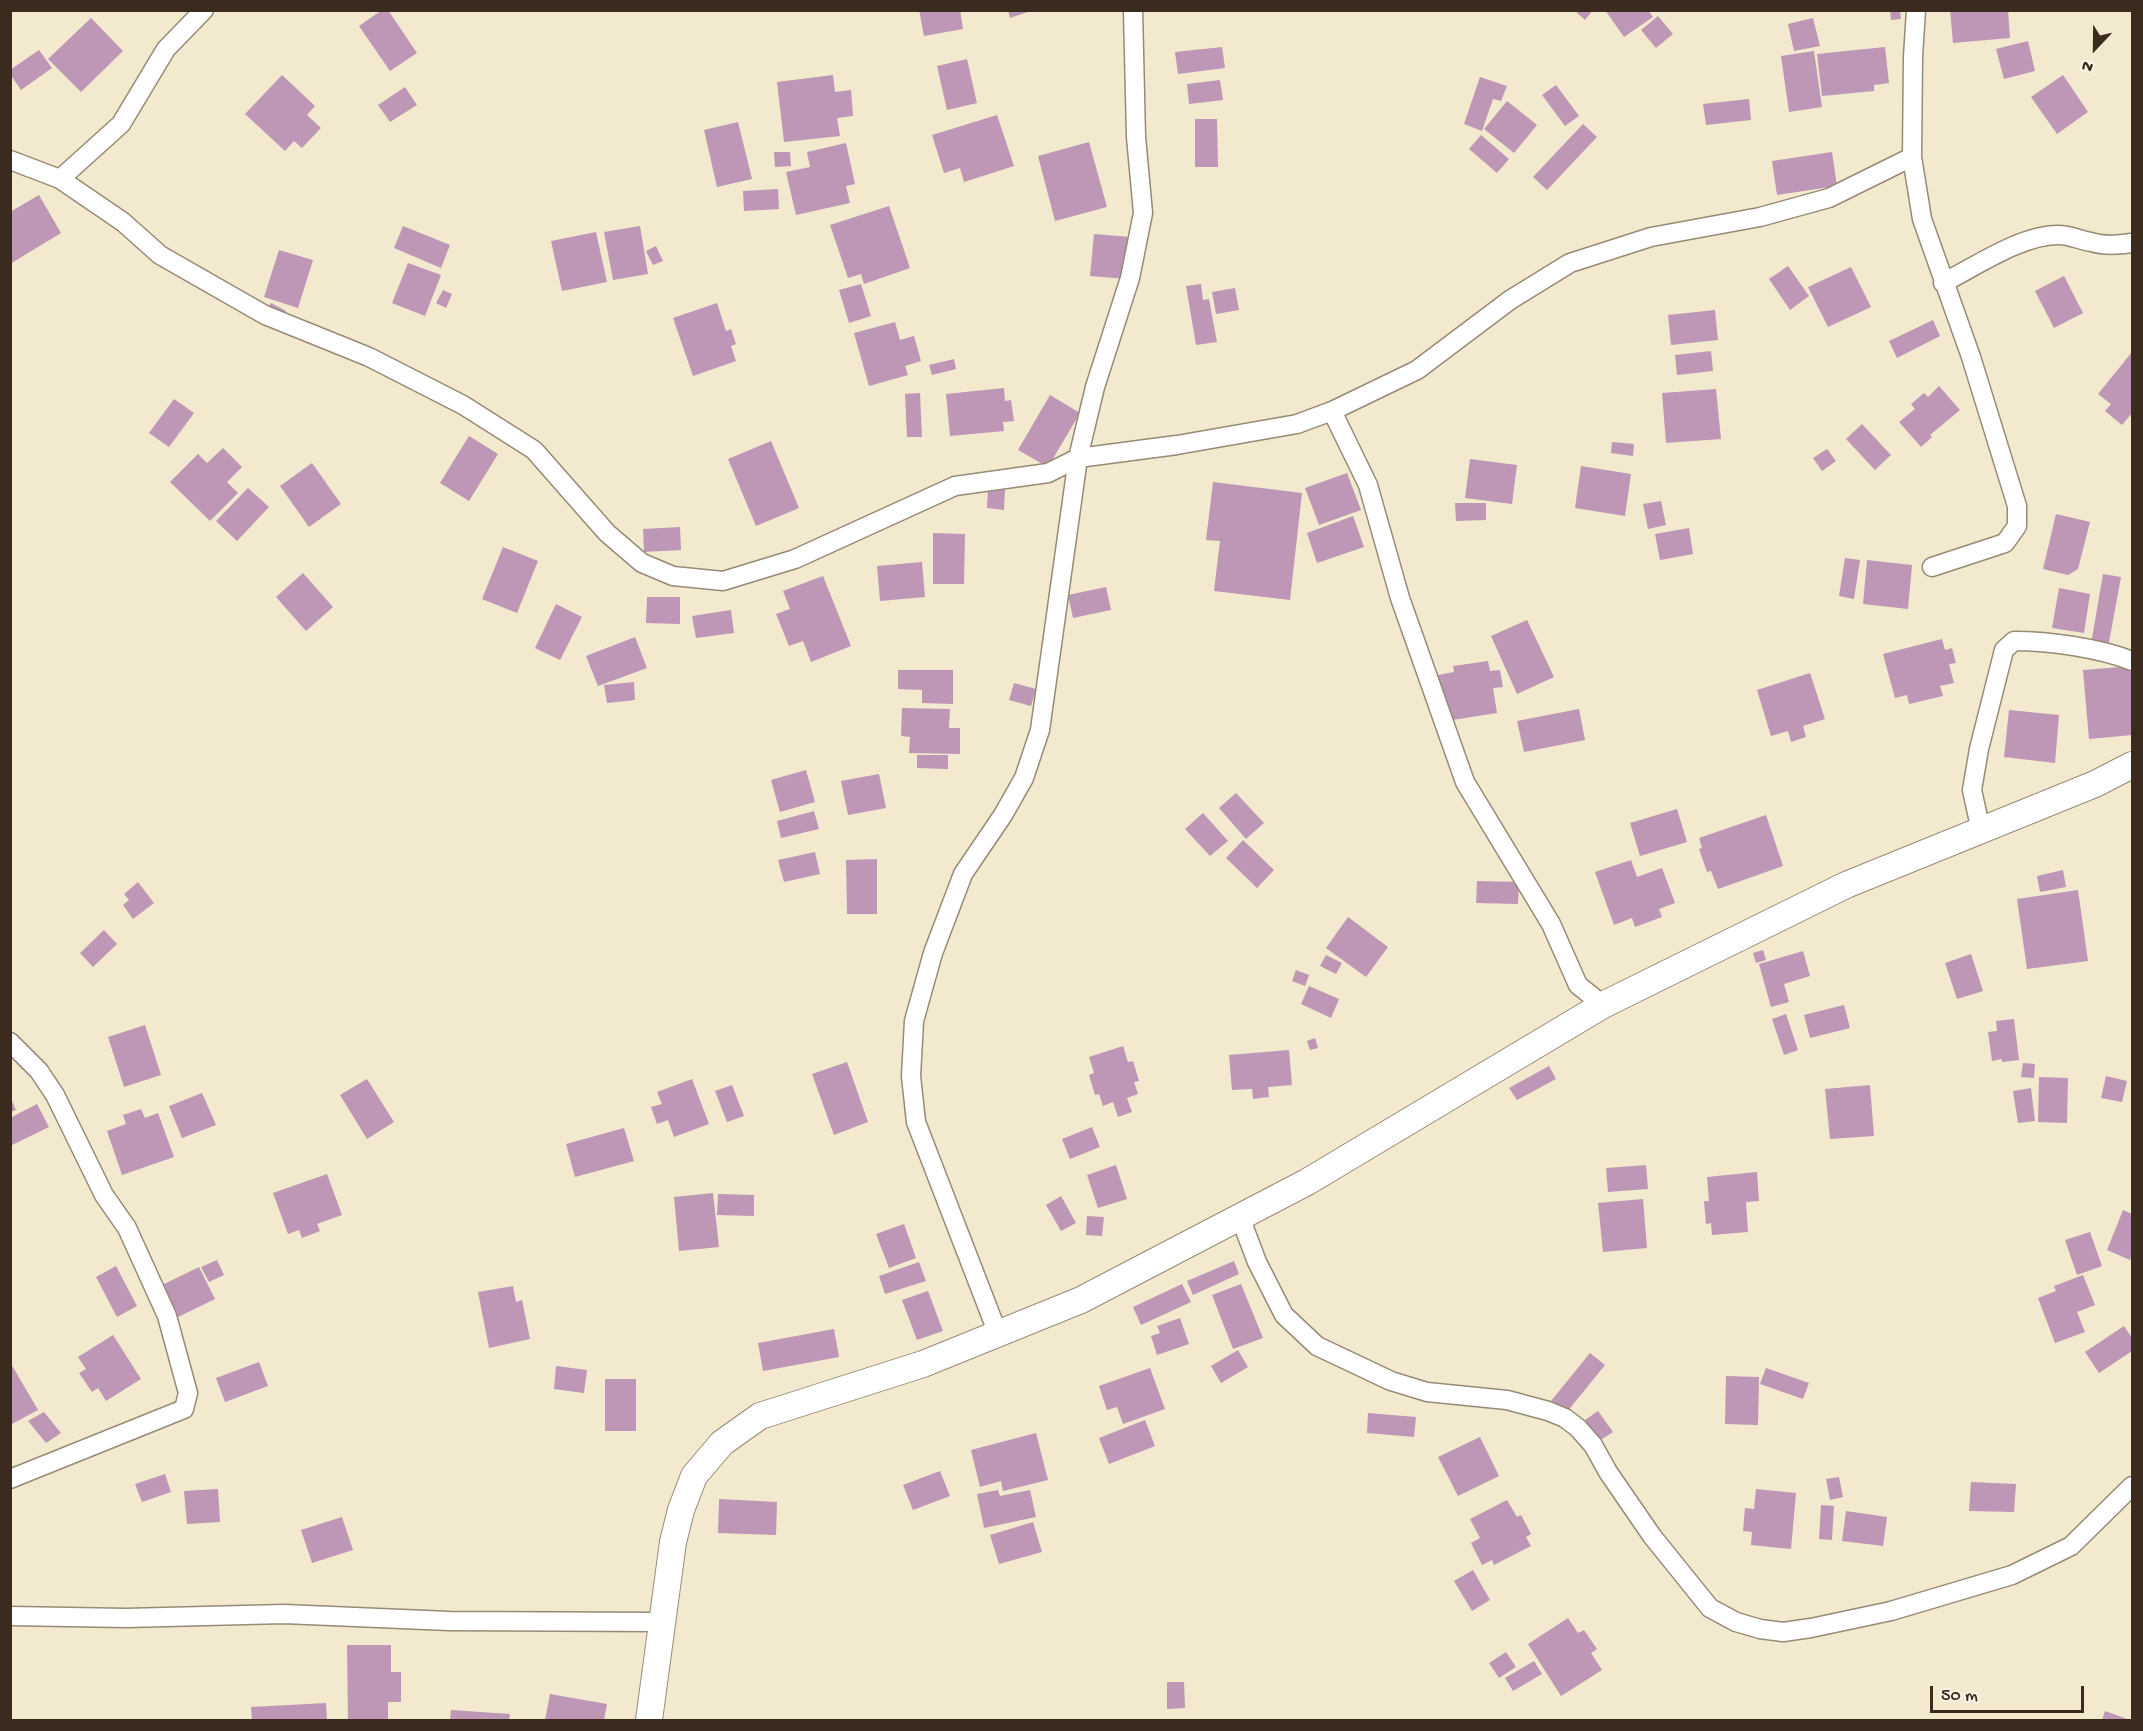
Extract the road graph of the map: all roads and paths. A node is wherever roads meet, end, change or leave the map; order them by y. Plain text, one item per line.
1 (204, 10) edge
2 (1134, 10) edge
3 (1916, 10) edge
4 (1912, 157) junction
5 (10, 160) edge
6 (60, 179) junction
7 (2133, 243) edge
8 (1943, 283) junction
9 (1332, 411) junction
10 (1078, 458) junction
11 (1932, 567) dead end
12 (2133, 661) edge
13 (2133, 765) edge
14 (1981, 831) junction
15 (1603, 1005) junction
16 (10, 1042) edge
17 (1240, 1217) junction
18 (998, 1334) junction
19 (10, 1479) edge
20 (2133, 1486) edge
21 (10, 1616) edge
22 (663, 1622) junction
23 (649, 1720) edge

1 - 6 street
2 - 10 street
3 - 4 street
4 - 8 street
4 - 9 street
5 - 6 street
6 - 10 street
7 - 8 street
8 - 11 street
9 - 10 street
9 - 15 street
10 - 18 street
12 - 14 street
13 - 14 main road
14 - 15 main road
15 - 17 main road
16 - 19 street
17 - 18 main road
17 - 20 street
18 - 22 main road
21 - 22 street
22 - 23 main road

